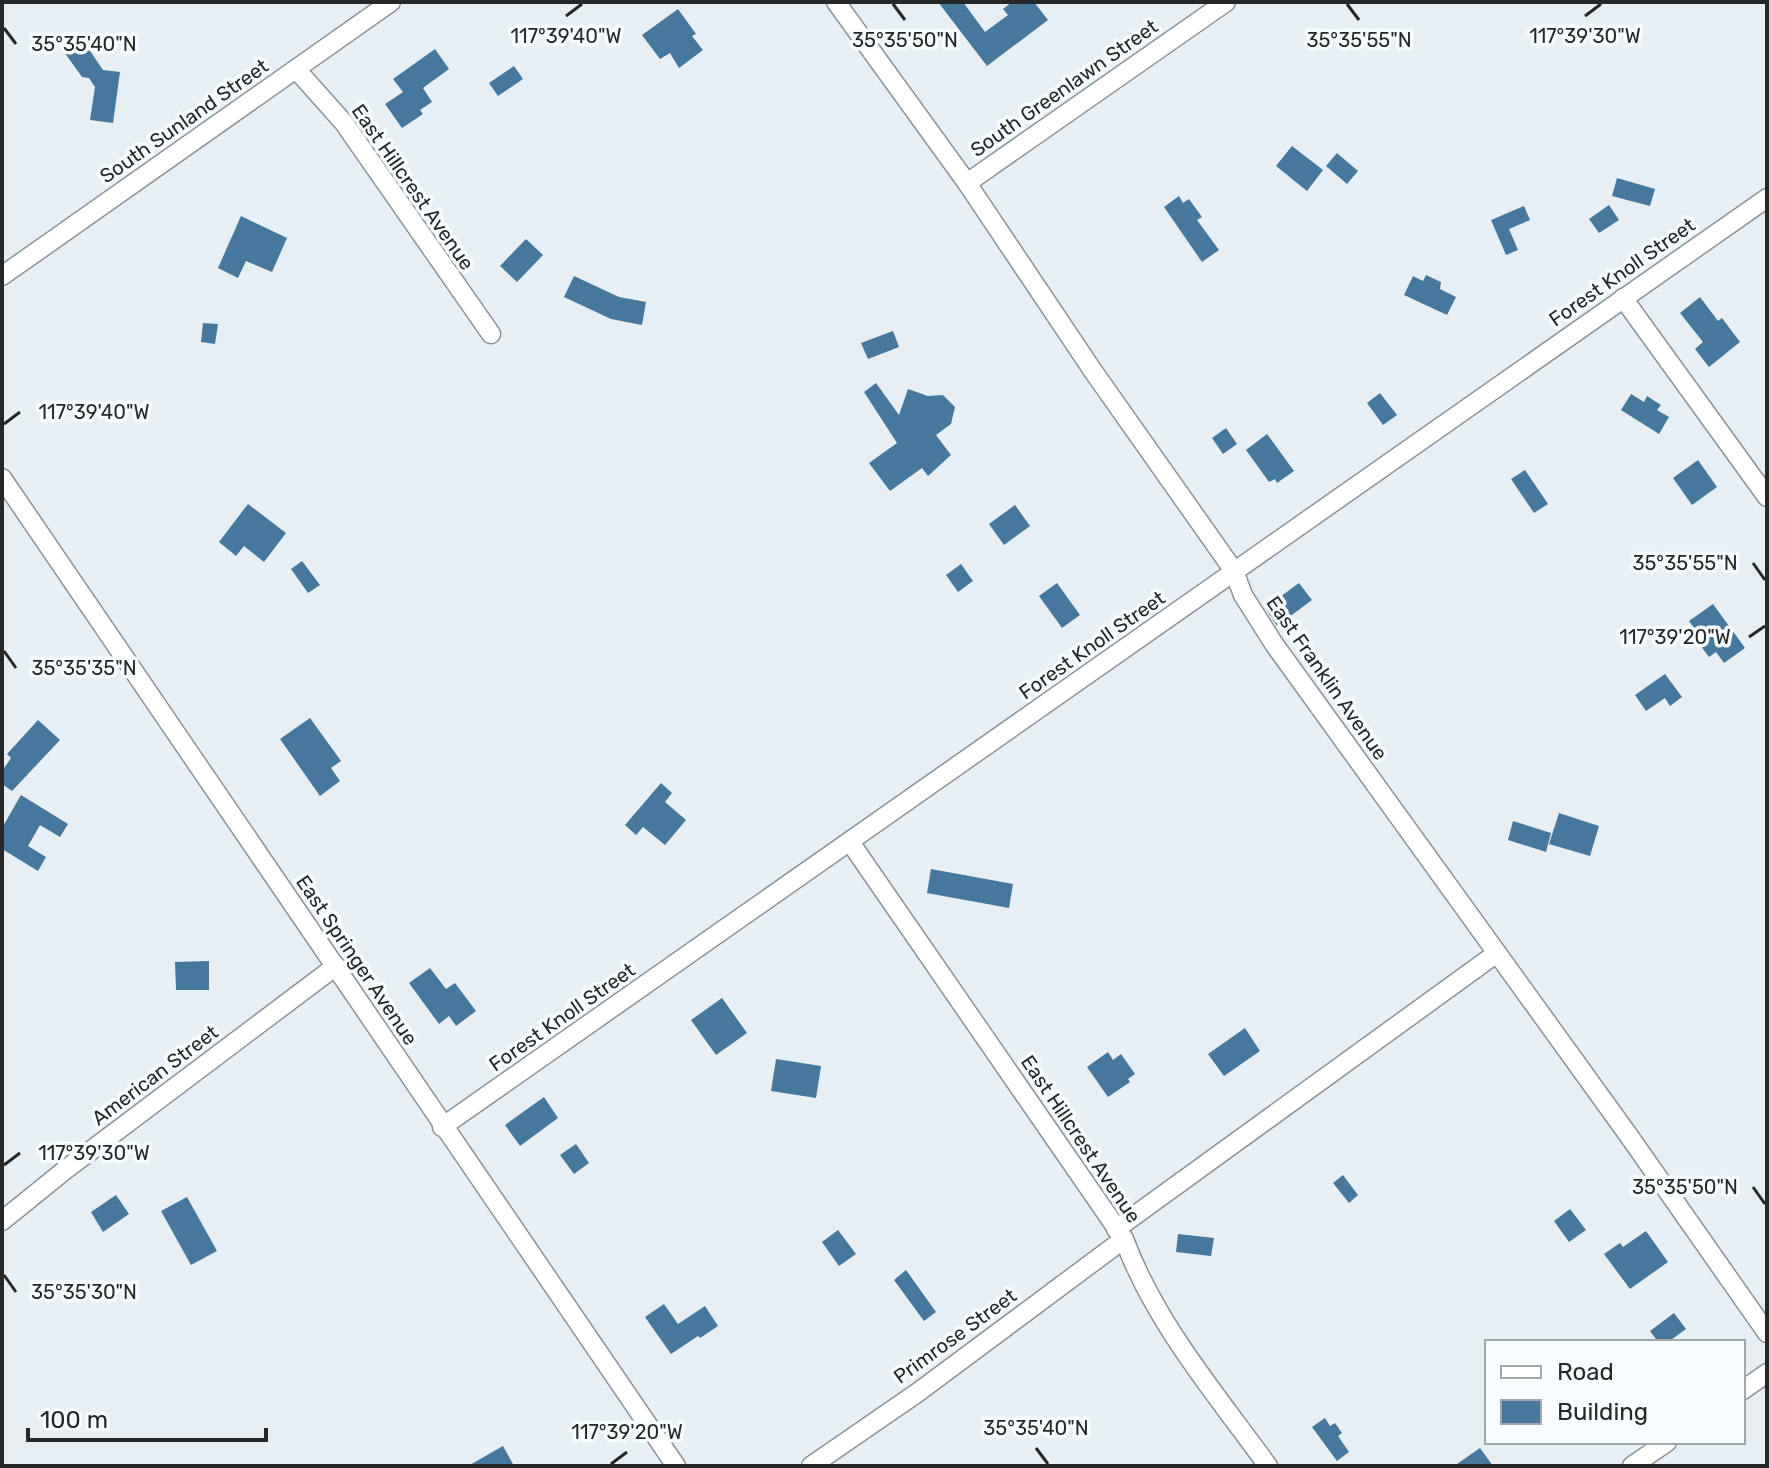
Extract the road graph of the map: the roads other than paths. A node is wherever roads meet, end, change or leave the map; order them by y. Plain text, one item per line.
1 (391, 2) edge
2 (836, 2) edge
3 (1226, 2) edge
4 (296, 69) junction
5 (967, 183) junction
6 (1767, 198) edge
7 (2, 276) edge
8 (1623, 298) junction
9 (491, 334) dead end
10 (2, 478) edge
11 (1767, 497) edge
12 (1234, 571) junction
13 (850, 842) junction
14 (1497, 953) junction
15 (336, 966) junction
16 (442, 1127) junction
17 (2, 1221) edge
18 (1120, 1234) junction
19 (1767, 1333) edge
20 (1767, 1373) edge
21 (1745, 1389) edge
22 (1664, 1444) edge
23 (676, 1466) edge
24 (811, 1466) edge
25 (1268, 1466) edge
26 (1632, 1466) edge

1 - 4 street, South Sunland Street
2 - 5 street, East Franklin Avenue
3 - 5 street, South Greenlawn Street
4 - 7 street, South Sunland Street
4 - 9 street, East Hillcrest Avenue
5 - 12 street, East Franklin Avenue
6 - 8 street, Forest Knoll Street
8 - 11 street
8 - 12 street, Forest Knoll Street
10 - 15 street, East Springer Avenue
12 - 13 street, Forest Knoll Street
12 - 14 street, East Franklin Avenue
13 - 16 street, Forest Knoll Street
13 - 18 street, East Hillcrest Avenue
14 - 18 street, Primrose Street
14 - 19 street, East Franklin Avenue
15 - 16 street, East Springer Avenue
15 - 17 street, American Street
16 - 23 street, East Springer Avenue
18 - 24 street, Primrose Street
18 - 25 street, East Hillcrest Avenue
20 - 21 street
22 - 26 street

